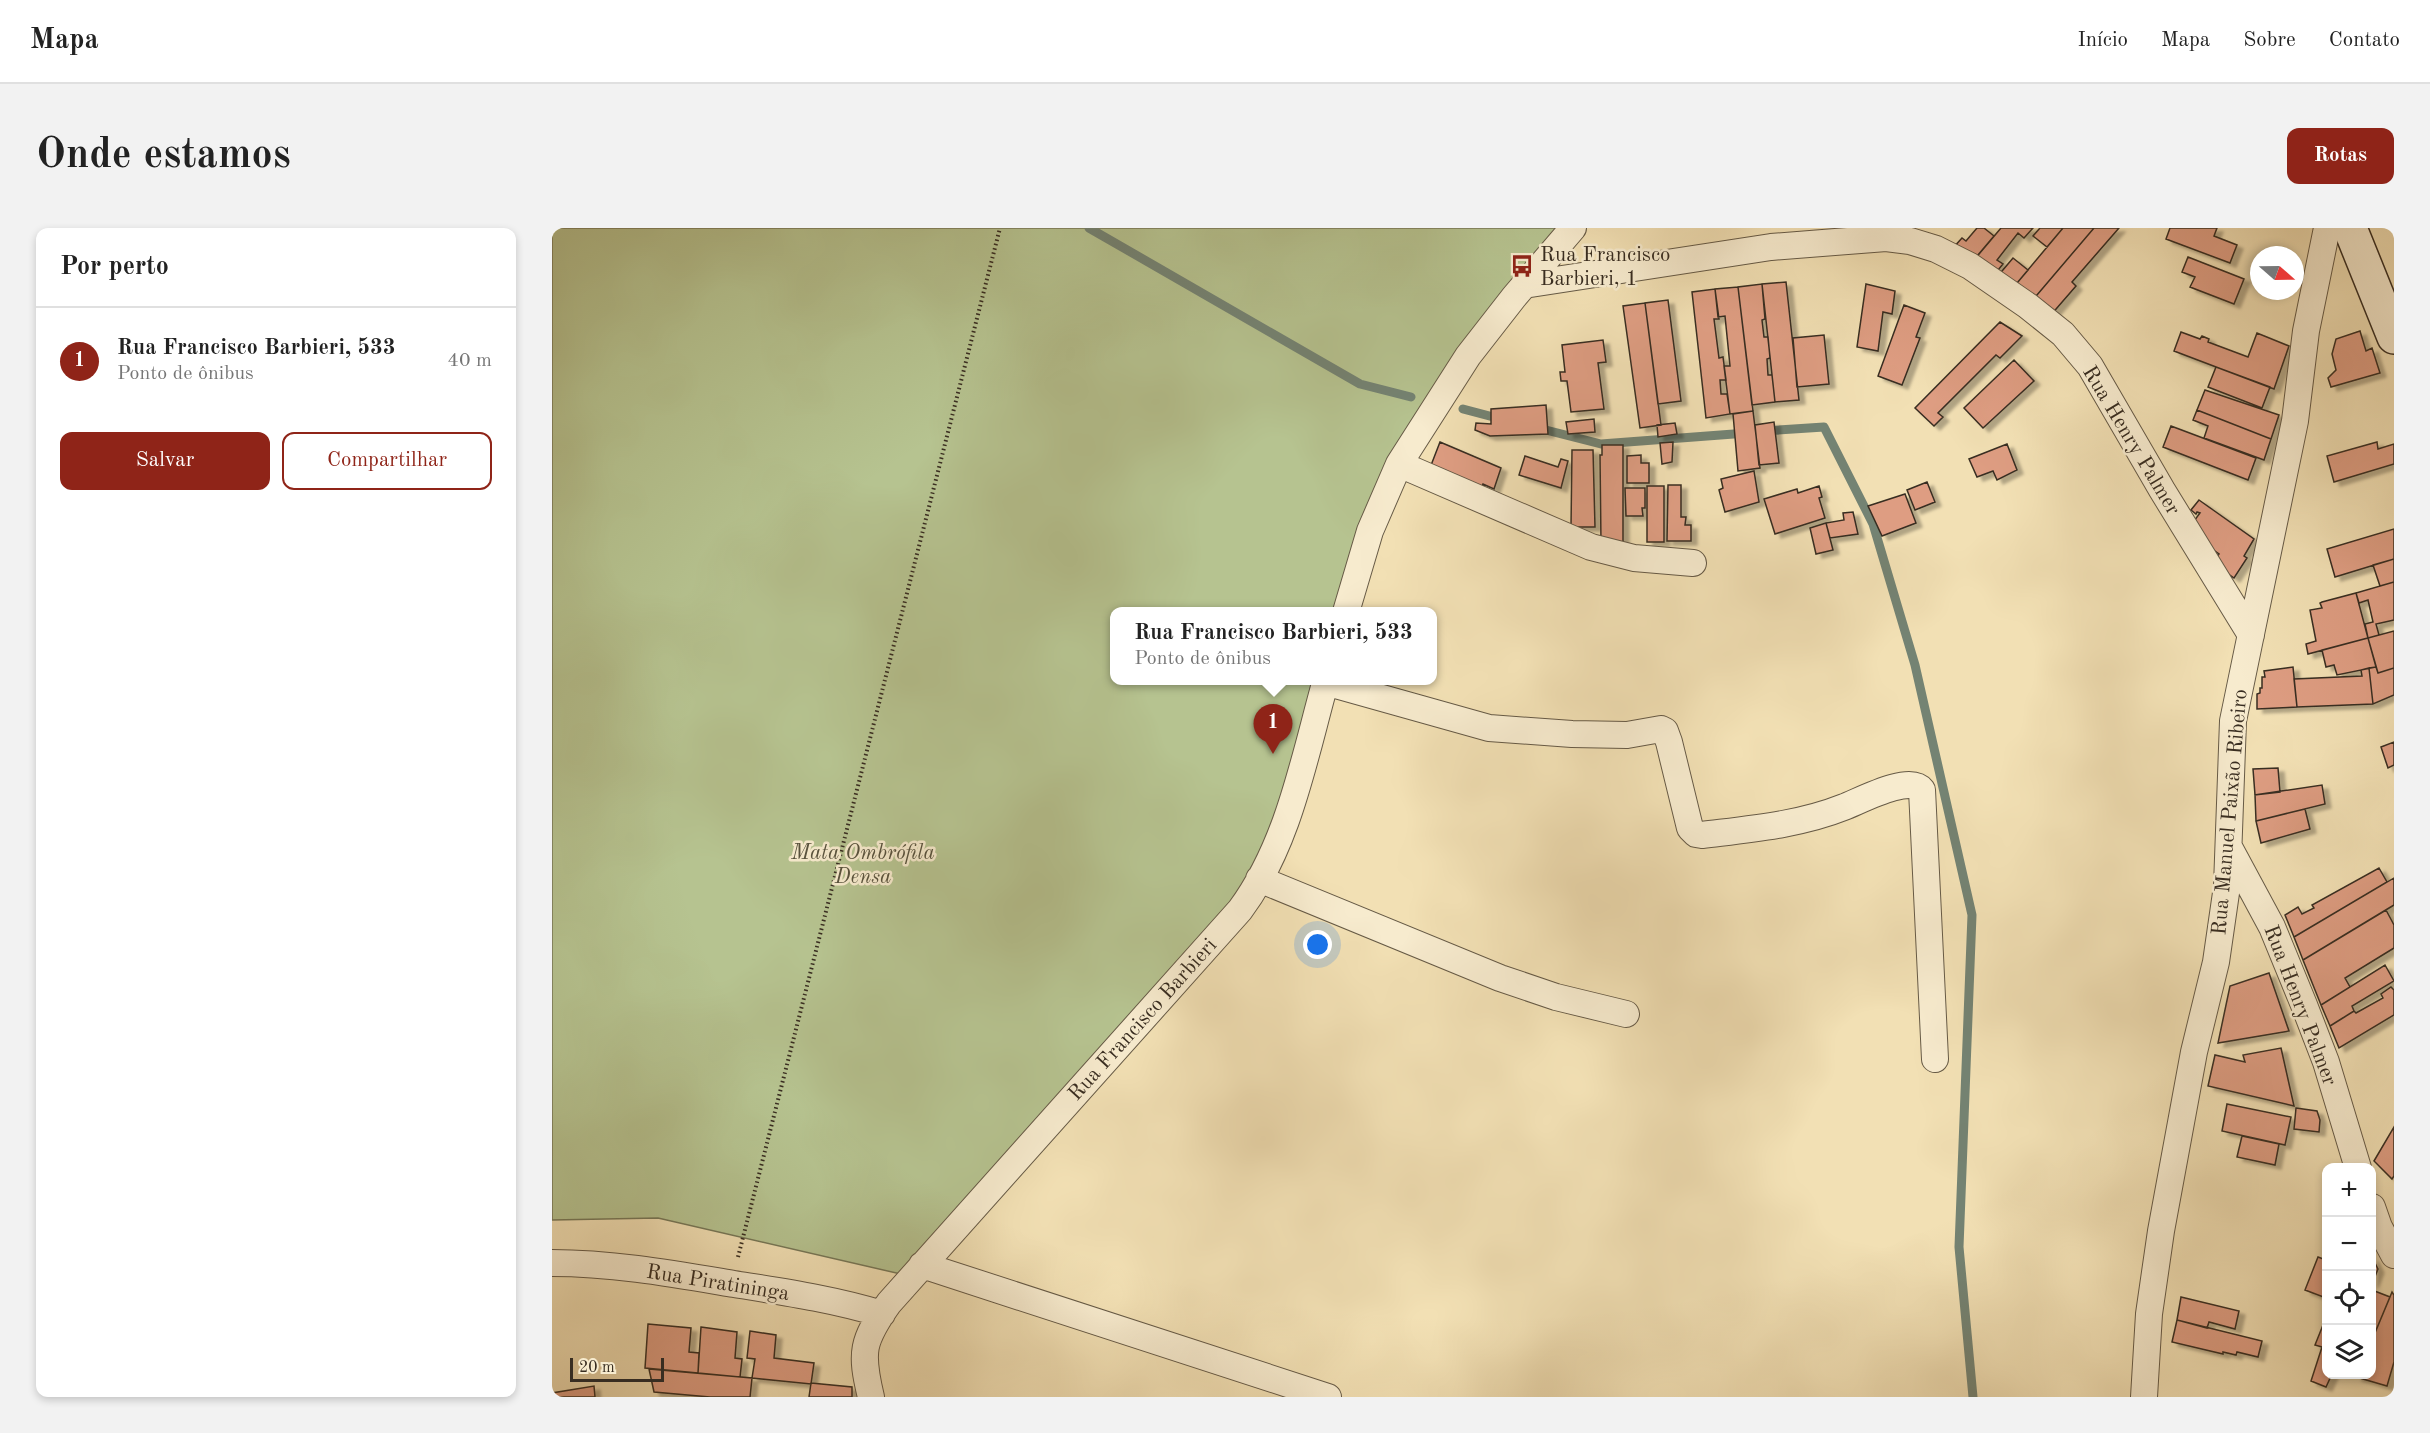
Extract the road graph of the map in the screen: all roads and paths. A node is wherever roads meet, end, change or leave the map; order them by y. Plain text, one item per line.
1 (1000, 228) edge
2 (1573, 228) edge
3 (2327, 228) edge
4 (2350, 228) edge
5 (1524, 285) junction
6 (2394, 337) edge
7 (1399, 464) junction
8 (1693, 563) dead end
9 (1347, 607) edge
10 (2251, 634) junction
11 (1325, 685) edge
12 (1337, 685) edge
13 (2230, 849) junction
14 (1259, 879) junction
15 (1626, 1014) dead end
16 (1935, 1059) dead end
17 (2357, 1163) edge
18 (2376, 1217) edge
19 (2394, 1255) edge
20 (552, 1263) edge
21 (922, 1265) junction
22 (732, 1284) junction
23 (882, 1314) junction
24 (872, 1397) edge
25 (1328, 1397) edge
26 (2144, 1397) edge

1 - 22 path
2 - 5 street
3 - 10 street, Rua Manuel Paixão Ribeiro
4 - 6 main road
5 - 7 street
5 - 10 street, Rua Henry Palmer
7 - 8 street
7 - 9 street
10 - 13 street, Rua Manuel Paixão Ribeiro
11 - 14 street, Rua Francisco Barbieri
12 - 16 street
13 - 17 street, Rua Henry Palmer
13 - 26 street, Rua Manuel Paixão Ribeiro
14 - 15 street
14 - 21 street, Rua Francisco Barbieri
18 - 19 street
20 - 22 street, Rua Piratininga
21 - 23 street, Rua Francisco Barbieri
21 - 25 street
22 - 23 street, Rua Piratininga
23 - 24 street, Rua Francisco Barbieri

